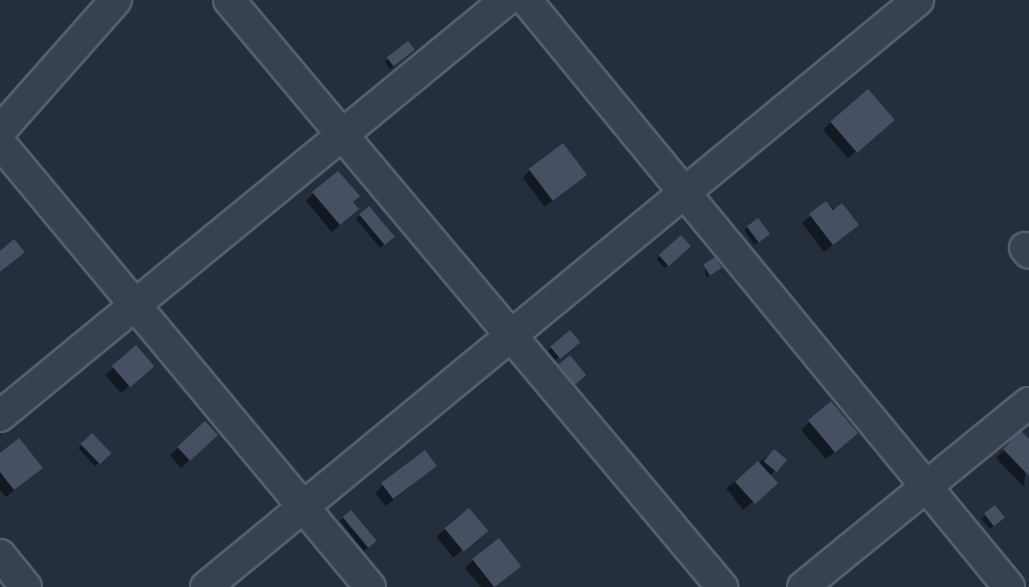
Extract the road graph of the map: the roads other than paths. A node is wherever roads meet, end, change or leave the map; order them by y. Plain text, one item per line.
1 (116, 0) edge
2 (229, 0) edge
3 (506, 0) edge
4 (526, 0) edge
5 (918, 0) edge
6 (0, 131) edge
7 (342, 135) junction
8 (0, 143) edge
9 (684, 192) junction
10 (135, 305) junction
11 (511, 336) junction
12 (1029, 403) edge
13 (0, 416) edge
14 (926, 486) junction
15 (303, 507) junction
16 (0, 555) edge
17 (26, 587) edge
18 (206, 587) edge
19 (370, 587) edge
20 (722, 587) edge
21 (803, 587) edge
22 (1009, 587) edge

1 - 6 street
2 - 7 street
3 - 7 street
4 - 9 street
5 - 9 street
7 - 10 street
7 - 11 street
8 - 10 street
9 - 11 street
9 - 14 street
10 - 13 street
10 - 15 street
11 - 15 street
11 - 20 street
12 - 14 street
14 - 21 street
14 - 22 street
15 - 18 street
15 - 19 street
16 - 17 street

